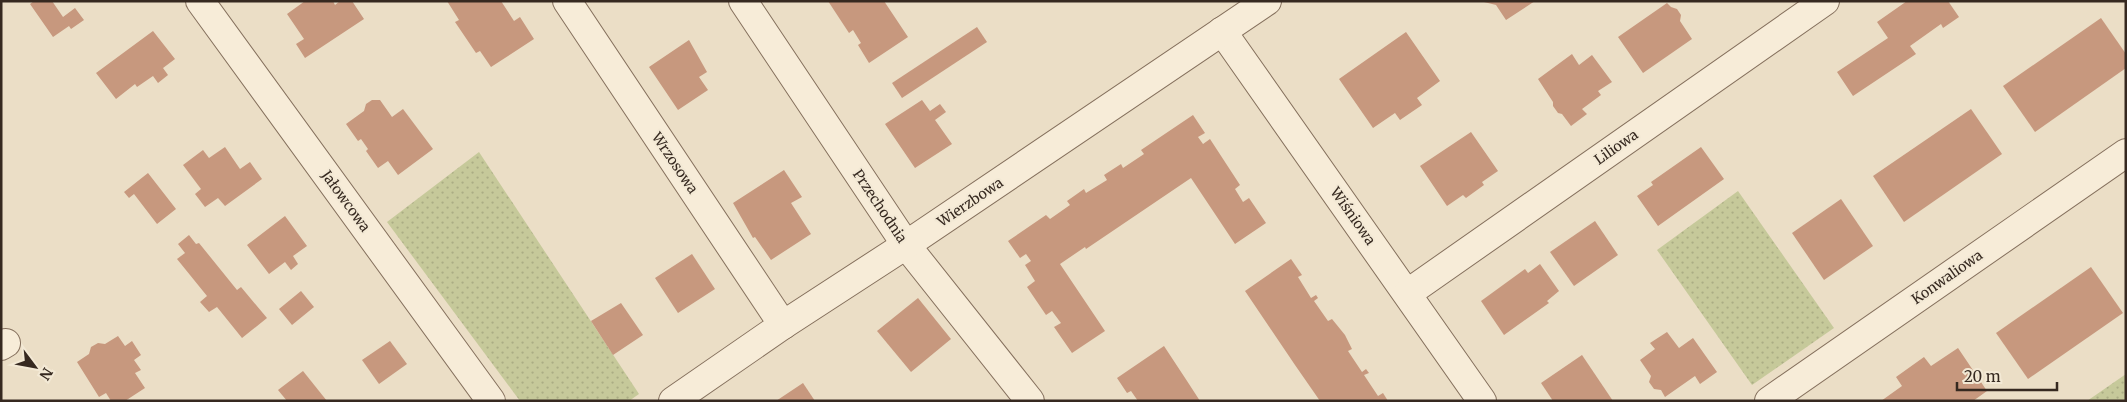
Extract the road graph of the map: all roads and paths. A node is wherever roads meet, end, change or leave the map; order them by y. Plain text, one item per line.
1 (200, 1) edge
2 (567, 1) edge
3 (743, 1) edge
4 (1267, 1) edge
5 (1825, 1) edge
6 (1222, 32) junction
7 (2126, 153) edge
8 (906, 245) junction
9 (1408, 294) junction
10 (782, 325) junction
11 (492, 401) edge
12 (673, 401) edge
13 (1030, 401) edge
14 (1482, 401) edge
15 (1769, 401) edge

1 - 11 street, Jałowcowa
2 - 10 street, Wrzosowa
3 - 8 street, Przechodnia
4 - 6 street, Wierzbowa
5 - 9 street, Liliowa
6 - 8 street, Wierzbowa
6 - 9 street, Wiśniowa
7 - 15 street, Konwaliowa
8 - 10 street, Wierzbowa
8 - 13 street, Przechodnia
9 - 14 street, Wiśniowa
10 - 12 street, Wierzbowa

